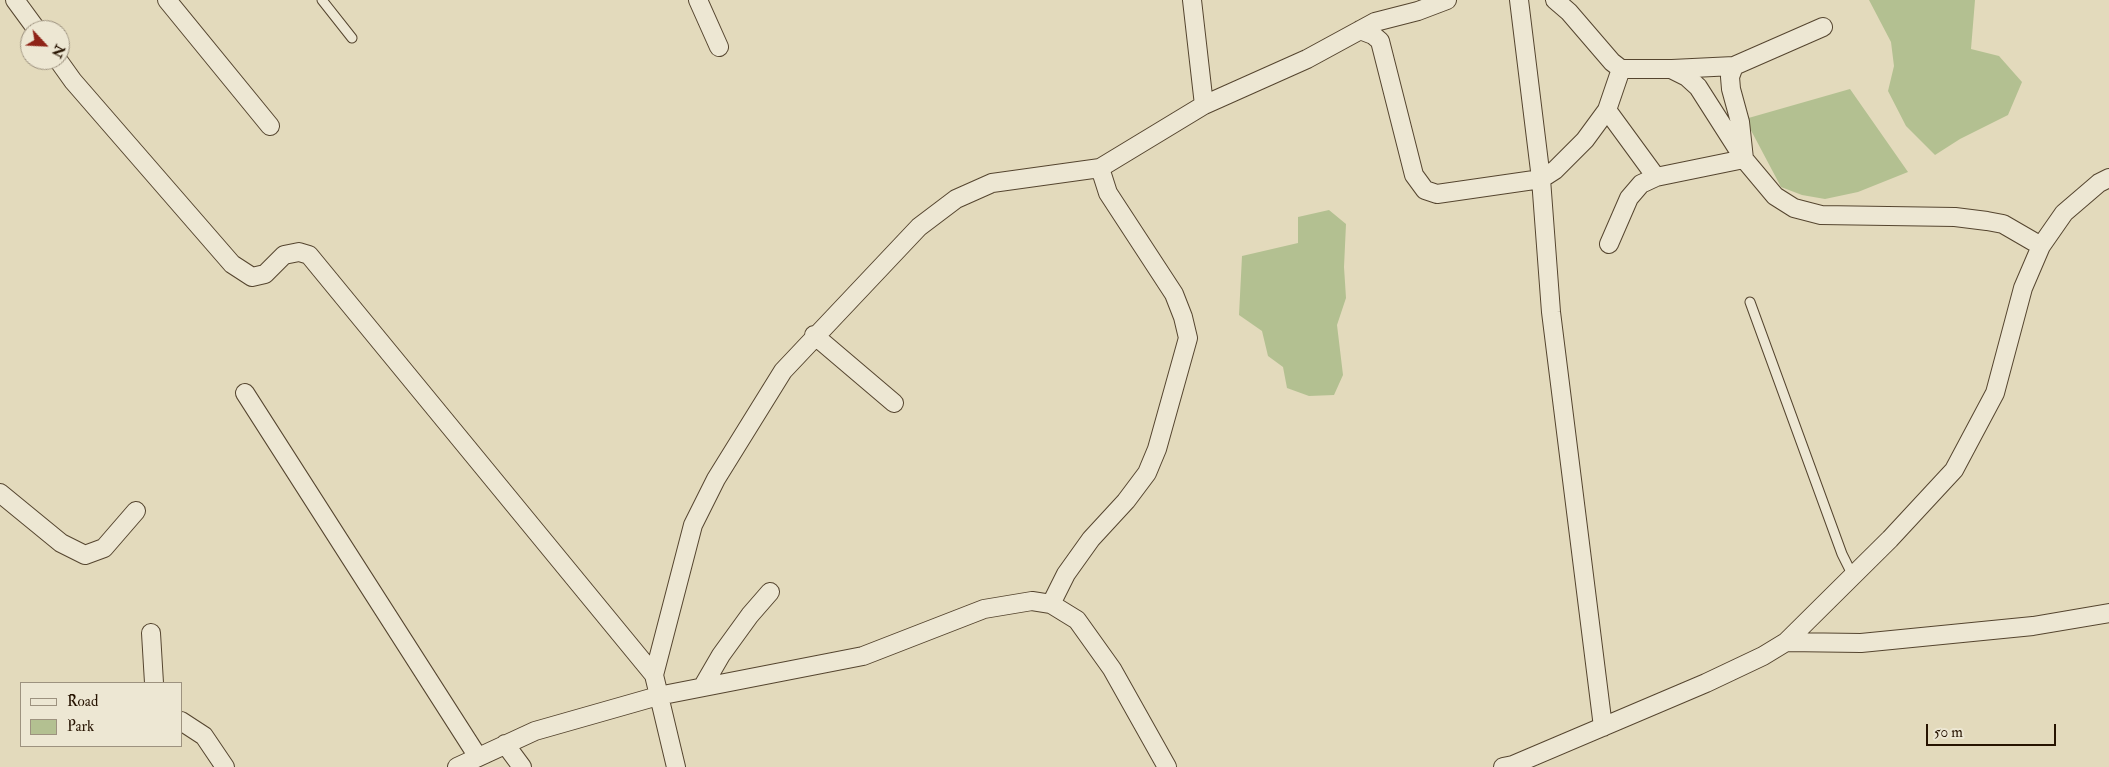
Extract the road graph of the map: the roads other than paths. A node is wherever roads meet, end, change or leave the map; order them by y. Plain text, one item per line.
1 (15, 0) edge
2 (167, 0) edge
3 (322, 0) edge
4 (698, 0) edge
5 (1192, 0) edge
6 (1447, 0) edge
7 (1519, 0) edge
8 (1555, 0) edge
9 (30, 20) edge
10 (1823, 27) dead end
11 (1360, 30) junction
12 (352, 38) dead end
13 (719, 47) dead end
14 (1734, 66) junction
15 (1621, 69) junction
16 (1670, 69) junction
17 (65, 70) edge
18 (1204, 105) junction
19 (1607, 110) junction
20 (270, 126) dead end
21 (1744, 159) junction
22 (1100, 168) junction
23 (1656, 177) junction
24 (2109, 178) edge
25 (1541, 179) junction
26 (1609, 244) dead end
27 (2041, 246) junction
28 (1750, 302) dead end
29 (814, 335) junction
30 (245, 393) dead end
31 (894, 403) dead end
32 (0, 493) edge
33 (136, 511) dead end
34 (1852, 576) junction
35 (770, 592) dead end
36 (1051, 604) junction
37 (2109, 613) edge
38 (151, 633) dead end
39 (1786, 642) junction
40 (654, 675) junction
41 (154, 682) edge
42 (703, 686) junction
43 (658, 696) junction
44 (182, 722) edge
45 (1603, 727) junction
46 (505, 744) junction
47 (478, 757) junction
48 (225, 767) edge
49 (458, 767) edge
50 (522, 767) edge
51 (676, 767) edge
52 (1167, 767) edge
53 (1503, 767) edge

1 - 9 street
2 - 20 street
3 - 12 lane
4 - 13 street
5 - 18 street
6 - 11 street
7 - 25 street
8 - 15 street
10 - 14 street
11 - 18 street
11 - 25 street
14 - 16 street
14 - 21 street
15 - 16 street
15 - 19 street
16 - 21 street
17 - 40 street
18 - 22 street
19 - 23 street
19 - 25 street
21 - 23 street
21 - 27 street
22 - 29 street
22 - 36 street
23 - 26 street
24 - 27 street
25 - 45 street
27 - 34 street
28 - 34 lane
29 - 31 street
29 - 40 street
30 - 47 street
32 - 33 street
34 - 39 street
35 - 42 street
36 - 42 street
36 - 52 street
37 - 39 street
38 - 41 street
39 - 45 street
40 - 43 street
42 - 43 street
43 - 46 street
43 - 51 street
44 - 48 street
45 - 53 street
46 - 47 street
46 - 50 street
47 - 49 street

